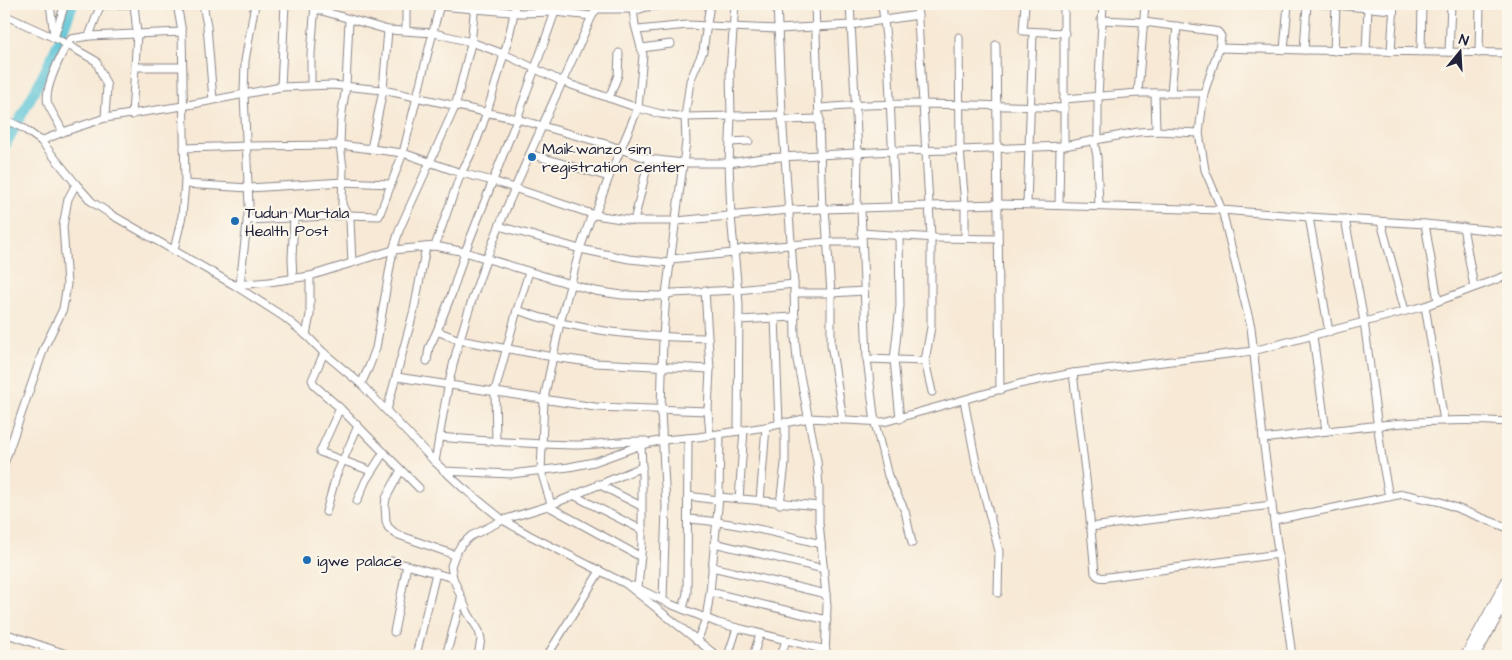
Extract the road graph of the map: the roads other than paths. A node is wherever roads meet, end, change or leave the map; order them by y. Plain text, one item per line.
1 (50, 4) edge
2 (65, 4) edge
3 (100, 4) edge
4 (136, 4) edge
5 (177, 4) edge
6 (203, 4) edge
7 (255, 4) edge
8 (284, 4) edge
9 (316, 4) edge
10 (406, 4) edge
11 (416, 4) edge
12 (440, 4) edge
13 (515, 4) edge
14 (556, 4) edge
15 (675, 4) edge
16 (710, 4) edge
17 (735, 4) edge
18 (776, 4) edge
19 (815, 4) edge
20 (850, 4) edge
21 (882, 4) edge
22 (918, 4) edge
23 (1025, 4) edge
24 (1064, 4) edge
25 (1103, 4) edge
26 (1145, 4) edge
27 (1288, 4) edge
28 (1307, 4) edge
29 (1322, 4) edge
30 (1422, 4) edge
31 (1451, 4) edge
32 (1480, 4) edge
33 (1336, 5) edge
34 (1356, 5) edge
35 (474, 6) edge
36 (599, 6) edge
37 (1393, 7) edge
38 (1368, 8) junction
39 (634, 10) junction
40 (514, 12) junction
41 (555, 12) junction
42 (4, 15) edge
43 (918, 15) junction
44 (592, 16) junction
45 (349, 20) junction
46 (883, 20) junction
47 (1101, 20) junction
48 (1144, 22) junction
49 (851, 25) junction
50 (708, 26) junction
51 (817, 26) junction
52 (1177, 26) junction
53 (733, 27) junction
54 (778, 28) junction
55 (388, 30) junction
56 (406, 30) junction
57 (638, 30) junction
58 (182, 32) junction
59 (434, 33) junction
60 (1033, 33) junction
61 (1064, 33) junction
62 (136, 34) junction
63 (89, 36) junction
64 (960, 37) dead end
65 (56, 39) junction
66 (471, 42) junction
67 (671, 44) dead end
68 (67, 45) junction
69 (996, 45) dead end
70 (642, 48) junction
71 (1219, 48) junction
72 (1284, 50) junction
73 (1304, 50) junction
74 (1334, 51) junction
75 (1366, 51) junction
76 (1392, 52) junction
77 (1421, 52) junction
78 (1449, 52) junction
79 (1479, 52) junction
80 (619, 53) dead end
81 (1508, 53) edge
82 (504, 54) junction
83 (135, 67) junction
84 (182, 67) junction
85 (535, 69) junction
86 (563, 82) junction
87 (311, 85) junction
88 (346, 86) junction
89 (281, 87) junction
90 (383, 90) junction
91 (1138, 93) junction
92 (1154, 93) junction
93 (1171, 93) junction
94 (1204, 93) junction
95 (244, 94) junction
96 (418, 97) junction
97 (1098, 97) junction
98 (609, 98) junction
99 (1064, 99) junction
100 (213, 100) junction
101 (890, 104) junction
102 (922, 104) junction
103 (856, 105) junction
104 (183, 106) junction
105 (960, 106) junction
106 (455, 107) junction
107 (996, 107) junction
108 (1031, 107) junction
109 (638, 108) junction
110 (820, 108) junction
111 (1064, 108) junction
112 (487, 113) junction
113 (132, 115) junction
114 (731, 116) junction
115 (105, 118) junction
116 (686, 118) junction
117 (782, 118) junction
118 (6, 119) edge
119 (517, 119) junction
120 (820, 119) junction
121 (543, 127) junction
122 (1156, 131) junction
123 (62, 132) junction
124 (1199, 133) junction
125 (1096, 140) junction
126 (41, 141) junction
127 (749, 141) dead end
128 (730, 142) junction
129 (340, 145) junction
130 (247, 146) junction
131 (1062, 146) junction
132 (184, 148) junction
133 (997, 148) junction
134 (1030, 148) junction
135 (371, 149) junction
136 (622, 150) junction
137 (926, 150) junction
138 (960, 150) junction
139 (893, 151) junction
140 (858, 153) junction
141 (403, 154) junction
142 (530, 154) junction
143 (821, 154) junction
144 (786, 156) junction
145 (649, 159) junction
146 (429, 161) junction
147 (683, 163) junction
148 (729, 163) junction
149 (461, 173) junction
150 (609, 177) junction
151 (493, 181) junction
152 (343, 182) junction
153 (76, 184) junction
154 (185, 184) junction
155 (390, 184) junction
156 (249, 188) junction
157 (514, 189) junction
158 (964, 204) junction
159 (999, 204) junction
160 (1027, 204) junction
161 (929, 205) junction
162 (1059, 205) junction
163 (895, 206) junction
164 (1099, 206) junction
165 (824, 208) junction
166 (859, 209) junction
167 (789, 210) junction
168 (1222, 210) junction
169 (593, 214) junction
170 (348, 215) junction
171 (730, 216) junction
172 (1309, 217) junction
173 (294, 218) junction
174 (1345, 219) junction
175 (248, 220) junction
176 (634, 221) junction
177 (677, 221) junction
178 (1381, 222) junction
179 (1425, 224) junction
180 (499, 226) junction
181 (1463, 228) junction
182 (1508, 232) edge
183 (861, 233) junction
184 (899, 235) junction
185 (931, 237) junction
186 (965, 238) junction
187 (998, 239) junction
188 (828, 242) junction
189 (862, 242) junction
190 (791, 245) junction
191 (435, 246) junction
192 (426, 247) junction
193 (580, 249) junction
194 (174, 250) junction
195 (393, 250) junction
196 (464, 252) junction
197 (734, 252) junction
198 (486, 259) junction
199 (671, 261) junction
200 (352, 263) junction
201 (529, 272) junction
202 (1508, 275) edge
203 (310, 276) junction
204 (293, 278) junction
205 (570, 284) junction
206 (794, 284) junction
207 (237, 285) junction
208 (1474, 287) junction
209 (705, 290) junction
210 (738, 290) junction
211 (864, 291) junction
212 (794, 293) junction
213 (831, 293) junction
214 (666, 294) junction
215 (1438, 301) junction
216 (1424, 306) junction
217 (517, 310) junction
218 (1405, 311) junction
219 (795, 317) junction
220 (775, 318) junction
221 (739, 320) junction
222 (1364, 321) junction
223 (560, 323) junction
224 (436, 331) junction
225 (1329, 332) junction
226 (306, 335) junction
227 (1313, 336) junction
228 (663, 337) junction
229 (708, 338) junction
230 (459, 340) junction
231 (506, 349) junction
232 (1253, 351) junction
233 (324, 353) junction
234 (553, 357) junction
235 (867, 359) junction
236 (894, 360) junction
237 (427, 361) dead end
238 (925, 361) junction
239 (661, 367) junction
240 (710, 369) junction
241 (1073, 373) junction
242 (397, 377) junction
243 (361, 384) junction
244 (449, 384) junction
245 (1000, 390) junction
246 (495, 391) junction
247 (932, 392) dead end
248 (544, 399) junction
249 (964, 400) junction
250 (340, 408) junction
251 (387, 410) junction
252 (660, 411) junction
253 (708, 412) junction
254 (809, 418) junction
255 (900, 419) junction
256 (843, 420) junction
257 (1444, 421) junction
258 (1508, 422) edge
259 (782, 423) junction
260 (875, 423) junction
261 (358, 426) junction
262 (1378, 426) junction
263 (766, 427) junction
264 (741, 431) junction
265 (1326, 431) junction
266 (720, 434) junction
267 (710, 435) junction
268 (439, 437) junction
269 (688, 438) junction
270 (1263, 439) junction
271 (663, 440) junction
272 (496, 442) junction
273 (653, 442) junction
274 (543, 443) junction
275 (641, 445) junction
276 (384, 452) junction
277 (342, 460) junction
278 (435, 462) junction
279 (4, 464) edge
280 (642, 466) junction
281 (401, 470) junction
282 (371, 471) junction
283 (444, 471) junction
284 (541, 471) junction
285 (598, 484) junction
286 (418, 488) dead end
287 (573, 495) junction
288 (688, 496) junction
289 (1389, 497) junction
290 (718, 498) junction
291 (740, 499) junction
292 (357, 502) dead end
293 (760, 502) junction
294 (780, 504) junction
295 (549, 505) junction
296 (1272, 505) junction
297 (642, 506) junction
298 (819, 506) junction
299 (326, 512) dead end
300 (688, 519) junction
301 (503, 520) junction
302 (1274, 520) junction
303 (716, 521) junction
304 (1090, 527) junction
305 (1508, 528) edge
306 (642, 530) junction
307 (714, 543) junction
308 (912, 543) dead end
309 (821, 544) junction
310 (455, 554) junction
311 (1279, 554) junction
312 (641, 557) junction
313 (392, 561) dead end
314 (406, 565) junction
315 (712, 567) junction
316 (824, 569) junction
317 (600, 571) junction
318 (436, 573) junction
319 (452, 578) junction
320 (1508, 579) edge
321 (626, 584) junction
322 (638, 588) junction
323 (710, 592) junction
324 (998, 593) dead end
325 (826, 594) junction
326 (1508, 596) edge
327 (461, 599) junction
328 (663, 600) junction
329 (683, 609) junction
330 (706, 619) junction
331 (826, 620) junction
332 (737, 628) junction
333 (394, 632) dead end
334 (4, 633) edge
335 (760, 634) junction
336 (786, 640) junction
337 (697, 641) junction
338 (825, 653) edge
339 (416, 655) dead end
340 (479, 655) edge
341 (72, 656) edge
342 (446, 656) edge
343 (547, 656) edge
344 (717, 656) edge
345 (728, 656) edge
346 (753, 656) edge
347 (781, 656) edge
348 (1292, 656) edge
349 (1466, 656) edge
350 (1474, 656) edge

1 - 65 street
2 - 65 street
3 - 4 street
3 - 63 street
4 - 62 street
5 - 58 street
6 - 100 street
7 - 95 street
8 - 89 street
9 - 45 street
9 - 87 street
10 - 56 street
11 - 12 street
12 - 35 street
12 - 59 street
13 - 40 street
14 - 41 street
15 - 39 street
16 - 50 street
17 - 53 street
18 - 54 street
19 - 51 street
20 - 49 street
21 - 46 street
22 - 43 street
23 - 60 street
24 - 61 street
25 - 47 street
26 - 48 street
27 - 72 street
28 - 73 street
29 - 33 street
30 - 77 street
31 - 78 street
32 - 79 street
33 - 34 street
33 - 74 street
34 - 38 street
35 - 40 street
35 - 66 street
36 - 39 street
36 - 44 street
37 - 38 street
37 - 76 street
38 - 75 street
39 - 57 street
40 - 41 street
40 - 82 street
41 - 44 street
41 - 85 street
42 - 65 street
43 - 46 street
43 - 102 street
44 - 86 street
45 - 55 street
45 - 88 street
46 - 49 street
46 - 101 street
47 - 48 street
47 - 97 street
48 - 52 street
48 - 91 street
49 - 51 street
49 - 103 street
50 - 53 street
50 - 57 street
50 - 116 street
51 - 54 street
51 - 110 street
52 - 71 street
52 - 93 street
53 - 54 street
53 - 114 street
54 - 117 street
55 - 56 street
55 - 90 street
56 - 59 street
57 - 70 street
58 - 62 street
58 - 84 street
59 - 66 street
59 - 96 street
60 - 61 street
60 - 108 street
61 - 99 street
62 - 63 street
62 - 83 street
63 - 68 street
64 - 105 street
65 - 68 street
66 - 82 street
66 - 106 street
67 - 70 street
68 - 115 street
68 - 123 street
69 - 107 street
70 - 109 street
71 - 72 street
71 - 94 street
72 - 73 street
73 - 74 street
74 - 75 street
75 - 76 street
76 - 77 street
77 - 78 street
78 - 79 street
79 - 81 street
80 - 98 street
82 - 85 street
82 - 112 street
83 - 84 street
83 - 113 street
84 - 104 street
85 - 86 street
85 - 119 street
86 - 98 street
86 - 121 street
87 - 88 street
87 - 89 street
88 - 90 street
88 - 129 street
89 - 95 street
90 - 96 street
90 - 135 street
91 - 92 street
91 - 97 street
92 - 93 street
92 - 122 street
93 - 94 street
94 - 124 street
95 - 100 street
95 - 130 street
96 - 106 street
96 - 141 street
97 - 99 street
97 - 125 street
98 - 109 street
99 - 111 street
100 - 104 street
101 - 102 street
101 - 103 street
101 - 139 street
102 - 105 street
102 - 137 street
103 - 110 street
103 - 140 street
104 - 113 street
104 - 132 street
105 - 107 street
105 - 138 street
106 - 112 street
106 - 146 street
107 - 108 street
107 - 133 street
108 - 111 street
108 - 134 street
109 - 116 street
109 - 136 street
110 - 120 street
111 - 131 street
112 - 119 street
112 - 149 street
113 - 115 street
114 - 116 street
114 - 117 street
114 - 128 street
115 - 123 street
116 - 147 street
117 - 120 street
117 - 144 street
118 - 126 street
119 - 121 street
119 - 151 street
120 - 143 street
121 - 136 street
121 - 142 street
122 - 124 street
122 - 125 street
123 - 126 street
124 - 168 street
125 - 131 street
125 - 164 street
126 - 153 street
127 - 128 street
128 - 148 street
129 - 130 street
129 - 135 street
129 - 152 street
130 - 132 street
130 - 156 street
131 - 134 street
131 - 162 street
132 - 154 street
133 - 134 street
133 - 138 street
133 - 159 street
134 - 160 street
135 - 141 street
136 - 145 street
136 - 150 street
137 - 138 street
137 - 139 street
137 - 161 street
138 - 158 street
139 - 140 street
139 - 163 street
140 - 143 street
140 - 166 street
141 - 146 street
141 - 155 street
142 - 150 street
142 - 157 street
143 - 144 street
143 - 165 street
144 - 148 street
144 - 167 street
145 - 147 street
145 - 176 street
146 - 149 street
146 - 195 street
147 - 148 street
147 - 177 street
148 - 171 street
149 - 151 street
149 - 191 street
150 - 169 street
151 - 157 street
151 - 196 street
152 - 155 street
152 - 156 street
152 - 170 street
153 - 194 street
153 - 279 street
154 - 156 street
154 - 194 street
155 - 170 street
156 - 175 street
157 - 169 street
157 - 180 street
158 - 159 street
158 - 161 street
158 - 186 street
159 - 160 street
159 - 187 street
160 - 162 street
161 - 163 street
161 - 185 street
162 - 164 street
163 - 166 street
164 - 168 street
165 - 166 street
165 - 167 street
165 - 188 street
166 - 183 street
167 - 171 street
167 - 190 street
168 - 172 street
168 - 232 street
169 - 176 street
169 - 193 street
170 - 173 street
170 - 200 street
171 - 177 street
171 - 197 street
172 - 174 street
172 - 225 street
173 - 175 street
173 - 204 street
174 - 178 street
174 - 222 street
175 - 207 street
176 - 177 street
177 - 199 street
178 - 179 street
178 - 218 street
179 - 181 street
179 - 215 street
180 - 193 street
180 - 198 street
181 - 182 street
181 - 208 street
183 - 184 street
183 - 189 street
184 - 185 street
184 - 236 street
185 - 186 street
185 - 238 street
186 - 187 street
187 - 245 street
188 - 189 street
188 - 190 street
188 - 213 street
189 - 211 street
190 - 197 street
190 - 206 street
191 - 192 street
191 - 196 street
192 - 195 street
192 - 242 street
193 - 199 street
193 - 205 street
194 - 207 street
195 - 200 street
195 - 243 street
196 - 198 street
196 - 224 street
197 - 199 street
197 - 210 street
198 - 201 street
198 - 230 street
199 - 214 street
200 - 203 street
201 - 205 street
201 - 217 street
202 - 208 street
203 - 204 street
203 - 226 street
204 - 207 street
205 - 214 street
205 - 223 street
206 - 210 street
206 - 212 street
207 - 226 street
208 - 215 street
209 - 210 street
209 - 214 street
209 - 229 street
210 - 221 street
211 - 213 street
211 - 235 street
212 - 213 street
212 - 219 street
213 - 256 street
214 - 228 street
215 - 216 street
216 - 218 street
216 - 257 street
217 - 223 street
217 - 231 street
218 - 222 street
219 - 220 street
219 - 254 street
220 - 221 street
220 - 259 street
221 - 264 street
222 - 225 street
222 - 262 street
223 - 228 street
223 - 234 street
224 - 230 street
224 - 237 street
225 - 227 street
226 - 233 street
227 - 232 street
227 - 265 street
228 - 229 street
228 - 239 street
229 - 240 street
230 - 231 street
230 - 244 street
231 - 234 street
231 - 246 street
232 - 241 street
232 - 270 street
233 - 243 street
233 - 250 street
234 - 239 street
234 - 248 street
235 - 236 street
235 - 260 street
236 - 238 street
236 - 255 street
238 - 247 street
239 - 240 street
239 - 252 street
240 - 253 street
241 - 245 street
241 - 304 street
242 - 244 street
242 - 251 street
243 - 251 street
244 - 246 street
244 - 268 street
245 - 249 street
246 - 248 street
246 - 272 street
248 - 252 street
248 - 274 street
249 - 255 street
249 - 324 street
250 - 261 street
250 - 277 street
251 - 278 street
252 - 253 street
252 - 271 street
253 - 267 street
254 - 256 street
254 - 259 street
254 - 298 street
255 - 260 street
256 - 260 street
257 - 258 street
257 - 262 street
259 - 263 street
259 - 294 street
260 - 308 street
261 - 276 street
261 - 277 street
262 - 265 street
262 - 289 street
263 - 264 street
263 - 293 street
264 - 266 street
264 - 291 street
265 - 270 street
266 - 267 street
266 - 290 street
267 - 269 street
268 - 272 street
268 - 278 street
269 - 271 street
269 - 288 street
270 - 296 street
271 - 273 street
271 - 328 street
272 - 274 street
273 - 274 street
273 - 275 street
274 - 284 street
275 - 280 street
275 - 284 street
276 - 281 street
276 - 282 street
277 - 282 street
277 - 299 street
278 - 283 street
280 - 285 street
280 - 297 street
281 - 286 street
281 - 310 street
282 - 292 street
283 - 284 street
283 - 301 street
284 - 295 street
285 - 287 street
285 - 297 street
287 - 295 street
287 - 306 street
288 - 290 street
288 - 300 street
289 - 302 street
289 - 305 street
290 - 291 street
290 - 303 street
291 - 293 street
293 - 294 street
294 - 298 street
295 - 301 street
295 - 312 street
296 - 302 street
296 - 304 street
297 - 306 street
298 - 309 street
300 - 303 street
300 - 329 street
301 - 310 street
301 - 317 street
302 - 311 street
303 - 307 street
303 - 309 street
304 - 311 street
306 - 312 street
307 - 315 street
307 - 316 street
309 - 316 street
310 - 319 street
311 - 348 street
312 - 322 street
313 - 314 street
314 - 318 street
314 - 333 street
315 - 323 street
315 - 325 street
316 - 325 street
317 - 321 street
317 - 343 street
318 - 319 street
318 - 339 street
319 - 327 street
320 - 349 main road
321 - 322 street
321 - 337 street
322 - 328 street
323 - 330 street
323 - 331 street
325 - 331 street
326 - 350 main road
327 - 340 street
327 - 342 street
328 - 329 street
329 - 330 street
330 - 332 street
330 - 337 street
331 - 338 street
332 - 335 street
332 - 345 street
334 - 341 street
335 - 336 street
335 - 346 street
336 - 338 street
336 - 347 street
337 - 344 street

